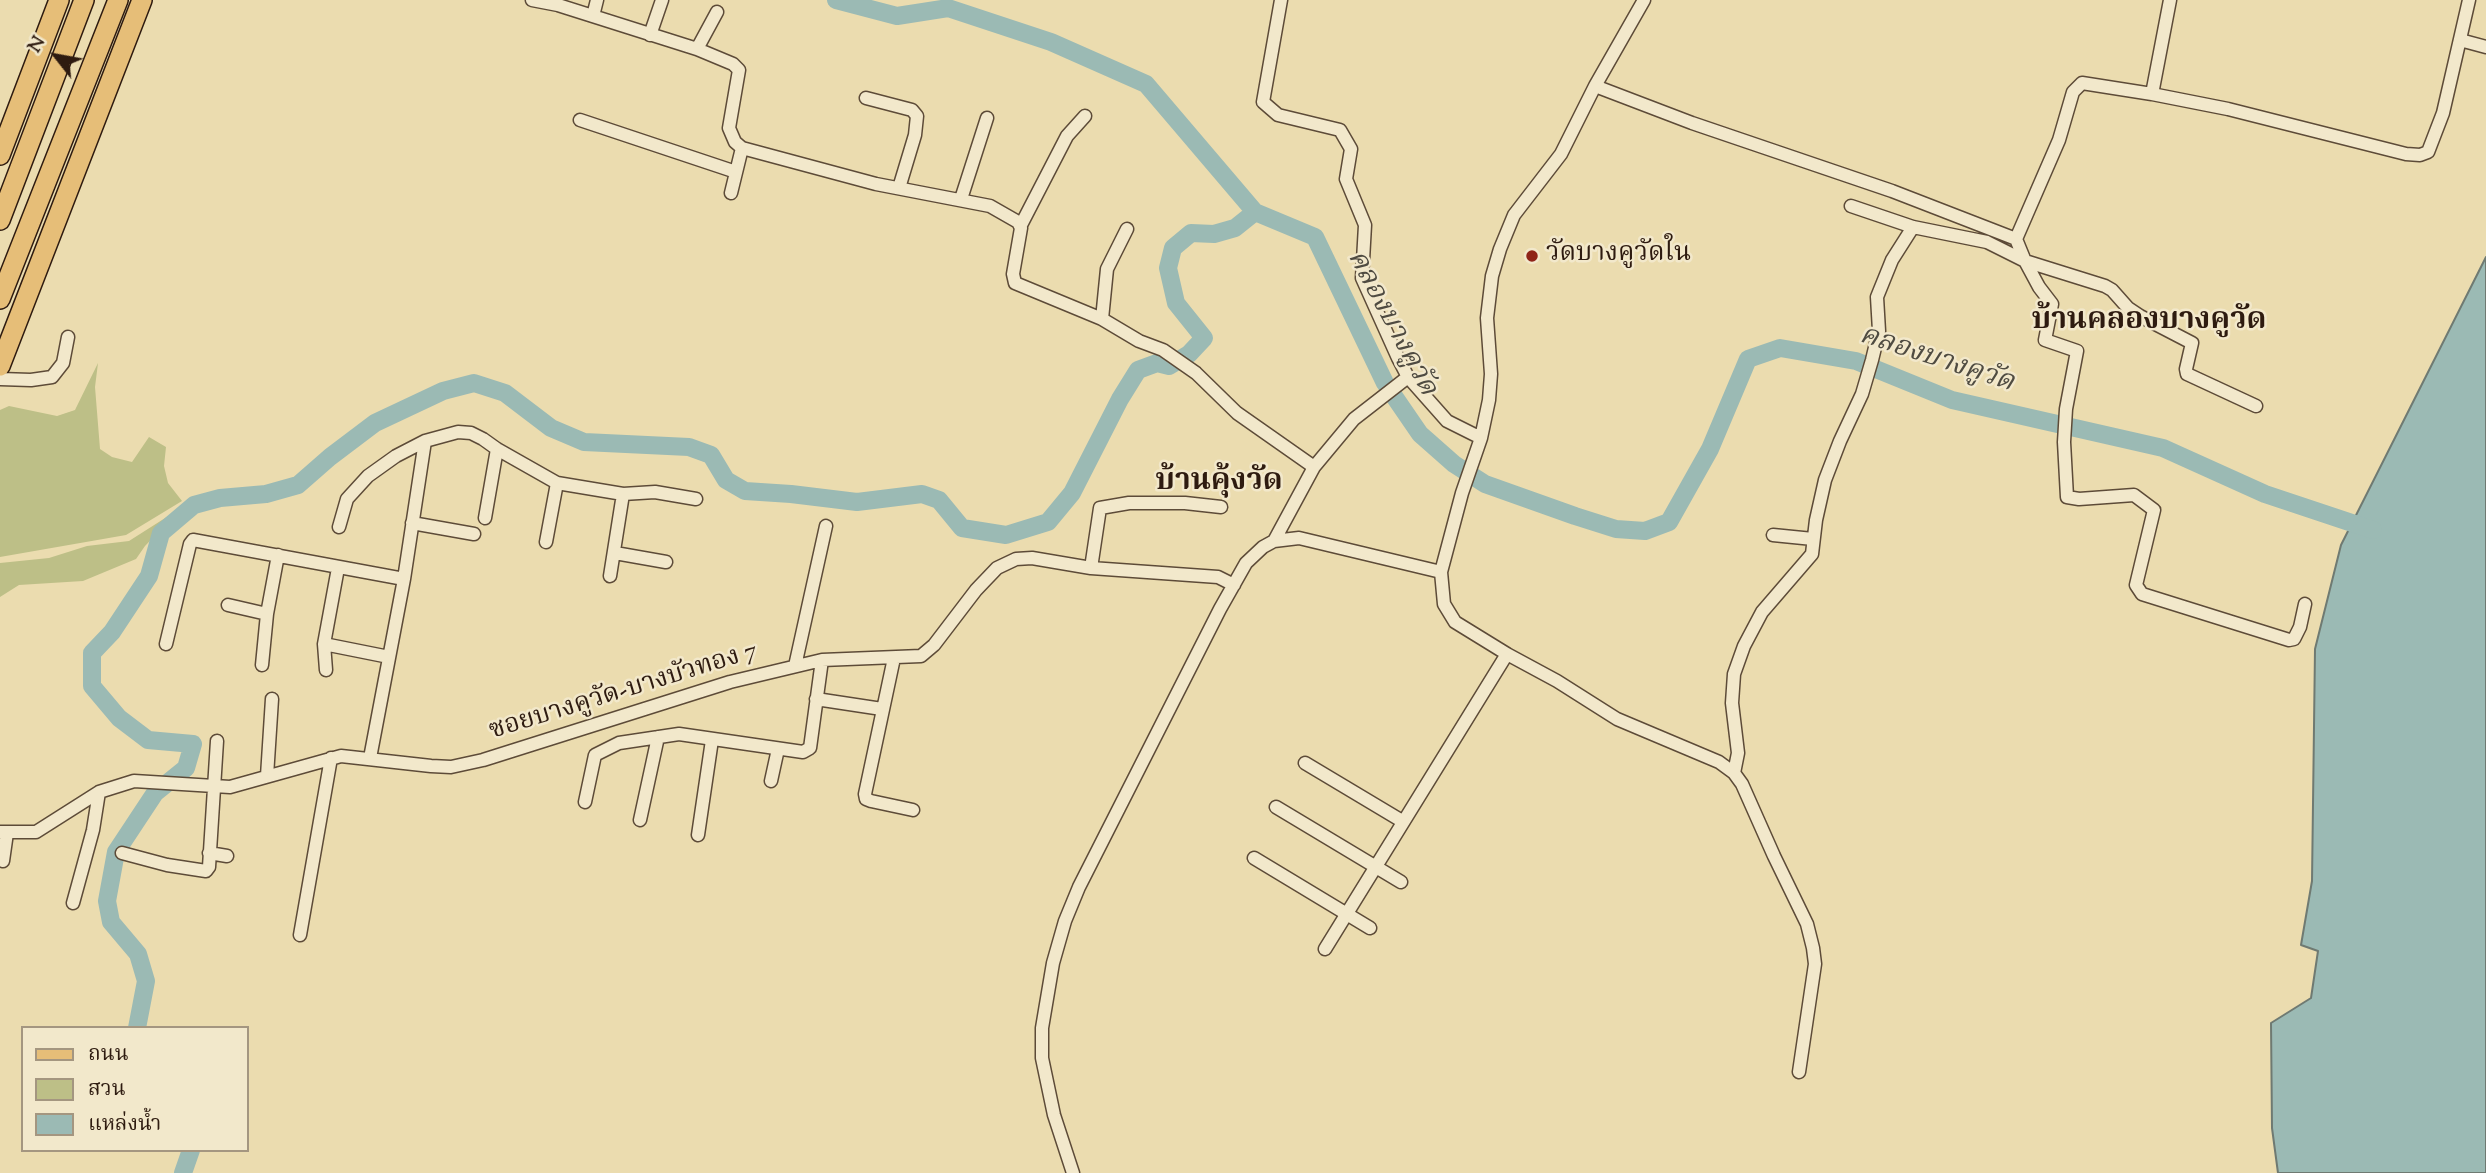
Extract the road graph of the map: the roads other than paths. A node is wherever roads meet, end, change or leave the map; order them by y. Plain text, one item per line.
1 (59, 0) edge
2 (84, 0) edge
3 (118, 0) edge
4 (142, 0) edge
5 (532, 0) edge
6 (597, 0) edge
7 (663, 0) edge
8 (1281, 0) edge
9 (1644, 0) edge
10 (2170, 0) edge
11 (2469, 0) edge
12 (558, 2) edge
13 (717, 12) dead end
14 (593, 16) junction
15 (650, 35) junction
16 (2460, 40) junction
17 (2486, 47) edge
18 (697, 49) junction
19 (1595, 86) junction
20 (2152, 94) junction
21 (866, 98) dead end
22 (1085, 116) dead end
23 (987, 118) dead end
24 (580, 120) dead end
25 (6, 121) edge
26 (741, 148) junction
27 (0, 155) edge
28 (736, 172) junction
29 (899, 188) junction
30 (731, 193) dead end
31 (961, 199) junction
32 (1851, 206) dead end
33 (0, 220) edge
34 (1021, 225) junction
35 (1913, 227) junction
36 (1127, 229) dead end
37 (2016, 239) junction
38 (2025, 261) junction
39 (0, 299) edge
40 (1102, 319) junction
41 (68, 337) dead end
42 (0, 366) edge
43 (0, 379) edge
44 (1405, 379) junction
45 (2256, 406) dead end
46 (1481, 438) junction
47 (425, 442) junction
48 (497, 449) junction
49 (1314, 467) junction
50 (557, 483) junction
51 (623, 495) junction
52 (696, 499) dead end
53 (1221, 506) dead end
54 (485, 518) dead end
55 (412, 523) junction
56 (826, 526) dead end
57 (339, 527) dead end
58 (474, 534) dead end
59 (1773, 534) dead end
60 (1813, 539) junction
61 (1273, 541) junction
62 (546, 542) dead end
63 (615, 553) junction
64 (278, 555) junction
65 (666, 562) dead end
66 (338, 568) junction
67 (1091, 568) junction
68 (1441, 572) junction
69 (610, 576) dead end
70 (404, 579) junction
71 (1234, 585) junction
72 (2305, 604) dead end
73 (228, 605) dead end
74 (267, 614) junction
75 (166, 644) dead end
76 (324, 644) junction
77 (1507, 654) junction
78 (389, 656) junction
79 (894, 658) junction
80 (822, 660) junction
81 (262, 665) dead end
82 (795, 666) junction
83 (326, 670) dead end
84 (272, 699) dead end
85 (816, 699) junction
86 (882, 709) junction
87 (611, 720) junction
88 (657, 737) junction
89 (712, 740) junction
90 (217, 741) dead end
91 (619, 743) junction
92 (778, 748) junction
93 (331, 758) junction
94 (370, 758) junction
95 (1306, 763) dead end
96 (1734, 773) junction
97 (267, 776) junction
98 (771, 780) dead end
99 (214, 786) junction
100 (99, 792) junction
101 (584, 802) dead end
102 (1276, 807) dead end
103 (913, 810) dead end
104 (640, 820) dead end
105 (1402, 821) junction
106 (3, 833) edge
107 (698, 835) dead end
108 (122, 853) dead end
109 (209, 853) junction
110 (227, 856) dead end
111 (1254, 858) dead end
112 (3, 862) dead end
113 (1375, 866) junction
114 (1401, 882) dead end
115 (73, 903) dead end
116 (1346, 914) junction
117 (1370, 928) dead end
118 (300, 935) dead end
119 (1325, 950) dead end
120 (1799, 1072) dead end
121 (1073, 1173) edge

1 - 25 main road
2 - 33 main road
3 - 39 main road
4 - 42 main road
5 - 12 street
6 - 14 street
7 - 15 street
8 - 44 street
9 - 19 street
10 - 20 street
11 - 16 street
12 - 14 street
13 - 18 street
14 - 15 street
15 - 18 street
16 - 17 street
16 - 20 street
18 - 26 street
19 - 37 street
19 - 46 street
20 - 37 street
21 - 29 street
22 - 34 street
23 - 31 street
24 - 28 street
25 - 27 main road
26 - 28 street
26 - 29 street
28 - 30 street
29 - 31 street
31 - 34 street
32 - 35 street
34 - 40 street
35 - 38 street
35 - 60 street
36 - 40 street
37 - 38 street
38 - 45 street
38 - 72 street
40 - 49 street
41 - 43 street
44 - 46 street
44 - 49 street
46 - 68 street
47 - 48 street
47 - 55 street
47 - 57 street
48 - 50 street
48 - 54 street
49 - 61 street
50 - 51 street
50 - 62 street
51 - 52 street
51 - 63 street
53 - 67 street
55 - 58 street
55 - 70 street
56 - 82 street
59 - 60 street
60 - 96 street
61 - 68 street
61 - 71 street
63 - 65 street
63 - 69 street
64 - 66 street
64 - 74 street
64 - 75 street
66 - 70 street
66 - 76 street
67 - 71 street, ซอยบางคูวัด-บางบัวทอง 7
67 - 79 street, ซอยบางคูวัด-บางบัวทอง 7
68 - 77 street
70 - 78 street
71 - 121 street
73 - 74 street
74 - 81 street
76 - 78 street
76 - 83 street
77 - 96 street
77 - 105 street
78 - 94 street
79 - 80 street, ซอยบางคูวัด-บางบัวทอง 7
79 - 86 street
80 - 82 street, ซอยบางคูวัด-บางบัวทอง 7
80 - 85 street
82 - 87 street, ซอยบางคูวัด-บางบัวทอง 7
84 - 97 street
85 - 86 street
85 - 92 street
86 - 103 street
87 - 91 street
87 - 94 street, ซอยบางคูวัด-บางบัวทอง 7
88 - 89 street
88 - 91 street
88 - 104 street
89 - 92 street
89 - 107 street
90 - 99 street
91 - 101 street
92 - 98 street
93 - 94 street, ซอยบางคูวัด-บางบัวทอง 7
93 - 97 street, ซอยบางคูวัด-บางบัวทอง 7
93 - 118 street
95 - 105 street
96 - 120 street
97 - 99 street, ซอยบางคูวัด-บางบัวทอง 7
99 - 100 street, ซอยบางคูวัด-บางบัวทอง 7
99 - 109 street
100 - 106 street, ซอยบางคูวัด-บางบัวทอง 7
100 - 115 street
102 - 113 street
105 - 113 street
106 - 112 street
108 - 109 street
109 - 110 street
111 - 116 street
113 - 114 street
113 - 116 street
116 - 117 street
116 - 119 street

